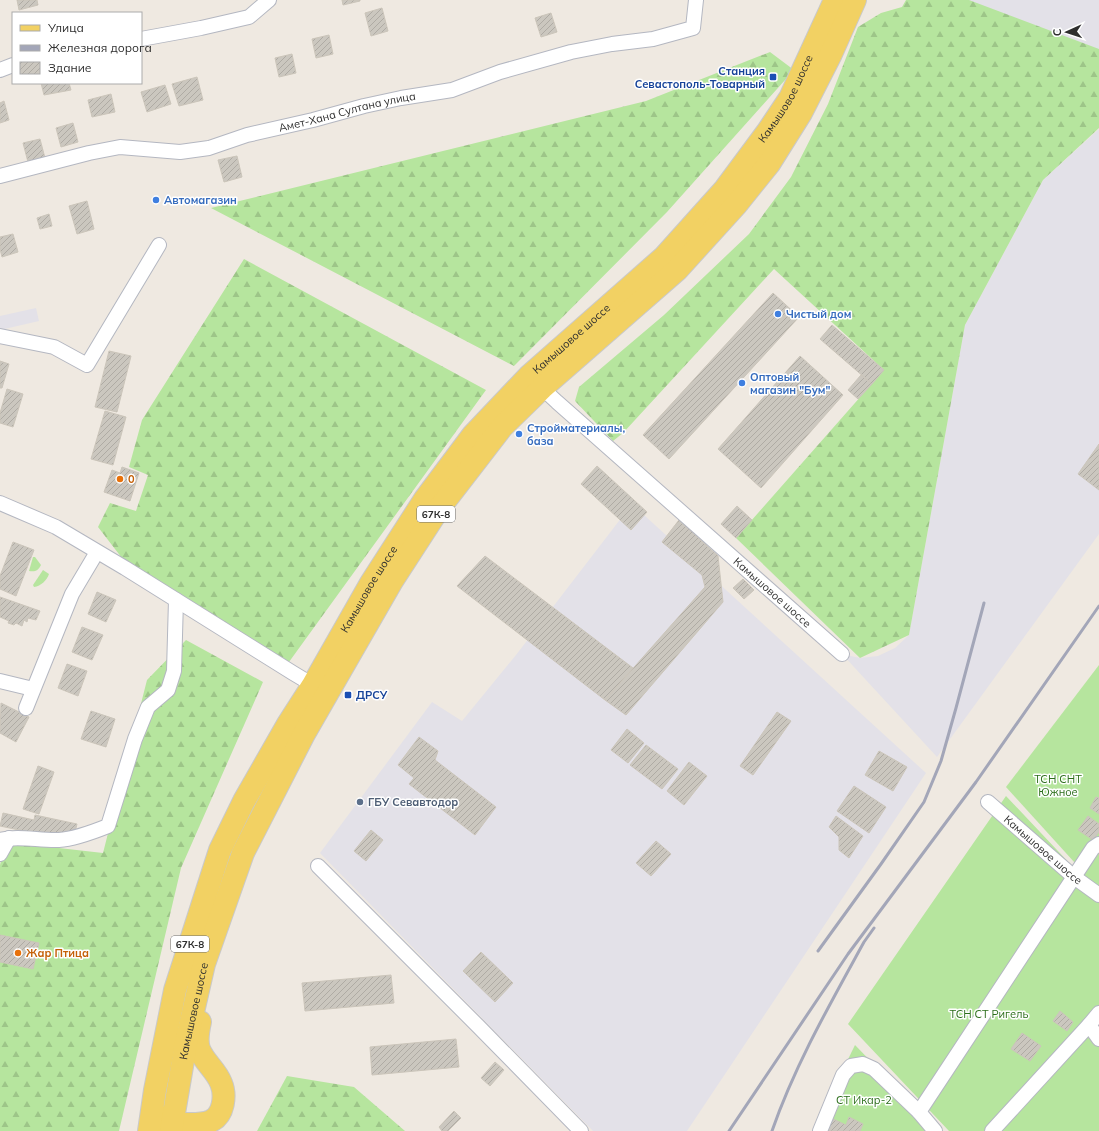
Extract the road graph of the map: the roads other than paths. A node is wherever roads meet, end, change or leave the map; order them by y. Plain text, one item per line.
1 (269, 0) edge
2 (696, 0) edge
3 (835, 0) edge
4 (855, 0) edge
5 (142, 39) edge
6 (12, 65) edge
7 (0, 70) edge
8 (0, 176) edge
9 (158, 245) dead end
10 (0, 336) edge
11 (542, 388) junction
12 (0, 503) edge
13 (97, 552) junction
14 (176, 600) junction
15 (842, 654) dead end
16 (0, 681) edge
17 (313, 685) junction
18 (33, 689) junction
19 (26, 708) dead end
20 (988, 802) dead end
21 (4, 839) edge
22 (1099, 844) edge
23 (0, 854) edge
24 (318, 866) dead end
25 (1074, 877) junction
26 (1099, 895) edge
27 (204, 964) junction
28 (1099, 1013) edge
29 (1089, 1025) junction
30 (164, 1039) junction
31 (1099, 1039) edge
32 (919, 1112) junction
33 (172, 1127) edge
34 (149, 1131) edge
35 (581, 1131) edge
36 (820, 1131) edge
37 (935, 1131) edge
38 (992, 1131) edge

1 - 5 street
2 - 8 street, Амет-Хана Султана улица
3 - 17 main road, Камышовое шоссе / 67К-8
4 - 11 main road, Камышовое шоссе / 67К-8
6 - 7 street
9 - 10 street
11 - 15 street, Камышовое шоссе
11 - 27 main road, Камышовое шоссе / 67К-8
12 - 13 street
13 - 14 street
13 - 18 street
14 - 17 street
14 - 21 street
16 - 18 street
17 - 30 main road, Камышовое шоссе / 67К-8
18 - 19 street
20 - 25 street, Камышовое шоссе
21 - 23 street
22 - 25 street
24 - 35 street
25 - 26 street, Камышовое шоссе
25 - 32 street
27 - 33 main road, Камышовое шоссе / 67К-8
27 - 33 main road
28 - 29 street
29 - 31 street
29 - 38 street
30 - 33 main road
30 - 34 main road, Камышовое шоссе / 67К-8
32 - 36 street
32 - 37 street

